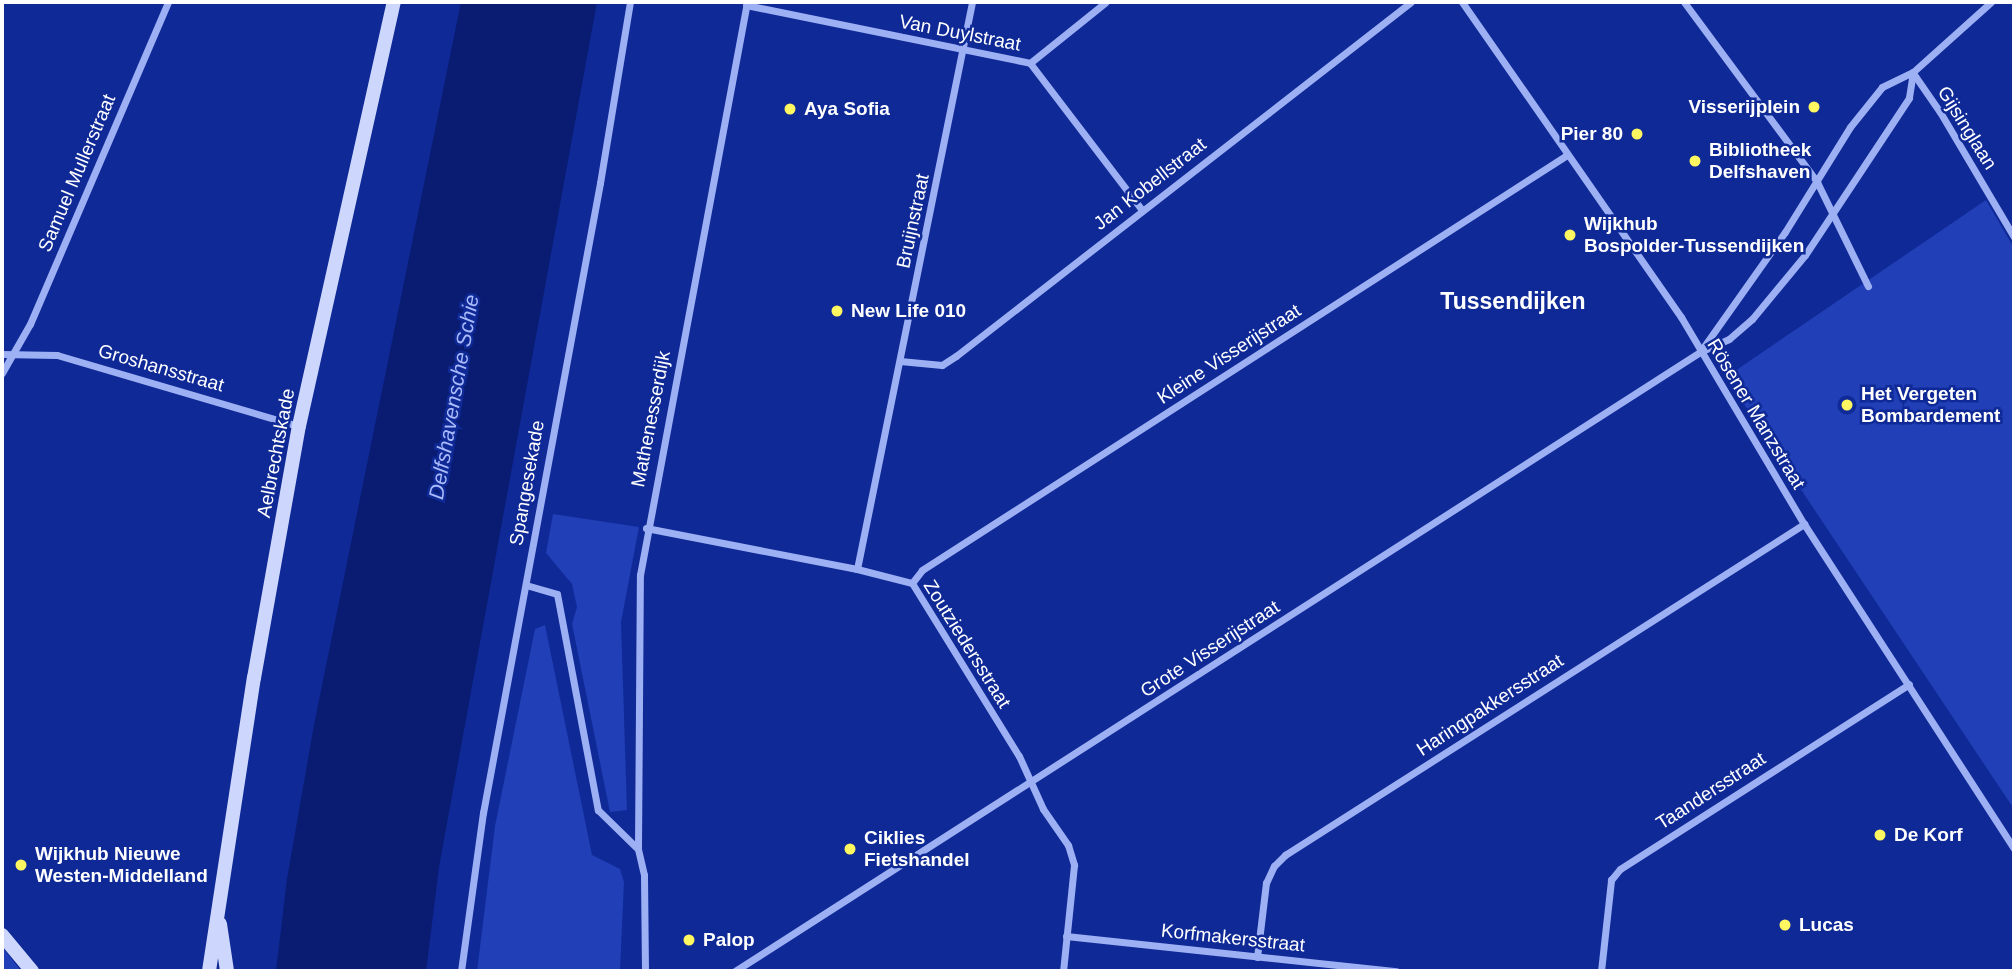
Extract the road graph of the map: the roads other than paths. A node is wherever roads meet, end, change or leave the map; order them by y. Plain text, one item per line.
1 (168, 2) edge
2 (394, 2) edge
3 (630, 2) edge
4 (971, 2) edge
5 (1107, 2) edge
6 (1411, 2) edge
7 (1462, 2) edge
8 (1684, 2) edge
9 (1991, 2) edge
10 (747, 3) edge
11 (964, 52) junction
12 (1030, 63) junction
13 (1913, 72) junction
14 (1567, 155) junction
15 (1817, 181) junction
16 (1142, 210) junction
17 (1834, 213) junction
18 (2014, 237) edge
19 (1868, 286) dead end
20 (1700, 352) junction
21 (12, 354) junction
22 (2, 355) edge
23 (900, 361) junction
24 (2, 373) edge
25 (299, 426) junction
26 (1804, 524) junction
27 (646, 528) junction
28 (857, 569) junction
29 (912, 583) junction
30 (526, 585) junction
31 (1909, 684) junction
32 (1031, 782) junction
33 (638, 848) junction
34 (2014, 848) edge
35 (219, 917) junction
36 (2, 935) edge
37 (1066, 936) junction
38 (1256, 957) junction
39 (32, 971) edge
40 (209, 971) edge
41 (227, 971) edge
42 (461, 971) edge
43 (645, 971) edge
44 (735, 971) edge
45 (1063, 971) edge
46 (1396, 971) edge
47 (1601, 971) edge

1 - 21 street, Samuel Mullerstraat
2 - 25 street, Aelbrechtskade
3 - 30 street, Spangesekade
4 - 11 street, Bruijnstraat
5 - 12 street, Van Duylstraat
6 - 16 street, Jan Kobellstraat
7 - 14 street, Rösener Manzstraat
8 - 15 street
9 - 13 street, Grote Visserijstraat
10 - 11 street, Van Duylstraat
10 - 27 street, Mathenesserdijk
11 - 12 street, Van Duylstraat
11 - 23 street, Bruijnstraat
12 - 16 street
13 - 15 street, Grote Visserijstraat
13 - 17 street, Grote Visserijstraat
13 - 18 street, Gijsinglaan
14 - 20 street, Rösener Manzstraat
14 - 29 street, Kleine Visserijstraat
15 - 17 street
15 - 20 street, Grote Visserijstraat
16 - 23 street, Jan Kobellstraat
17 - 19 street
17 - 20 street, Grote Visserijstraat
20 - 26 street, Rösener Manzstraat
20 - 32 street, Grote Visserijstraat
21 - 22 street, Groshansstraat
21 - 24 street, Samuel Mullerstraat
21 - 25 street, Groshansstraat
23 - 28 street, Bruijnstraat
25 - 35 street, Aelbrechtskade
26 - 31 street, Rösener Manzstraat
26 - 38 street, Haringpakkersstraat
27 - 28 street, Zoutziedersstraat
27 - 33 street, Mathenesserdijk
28 - 29 street, Zoutziedersstraat
29 - 32 street, Zoutziedersstraat
30 - 33 street
30 - 42 street, Spangesekade
31 - 34 street, Rösener Manzstraat
31 - 47 street, Taandersstraat
32 - 37 street, Zoutziedersstraat
32 - 44 street, Grote Visserijstraat
33 - 43 street, Mathenesserdijk
35 - 40 street, Aelbrechtskade
35 - 41 street, Aelbrechtskade
36 - 39 street
37 - 38 street, Korfmakersstraat
37 - 45 street, Zoutziedersstraat
38 - 46 street, Korfmakersstraat

